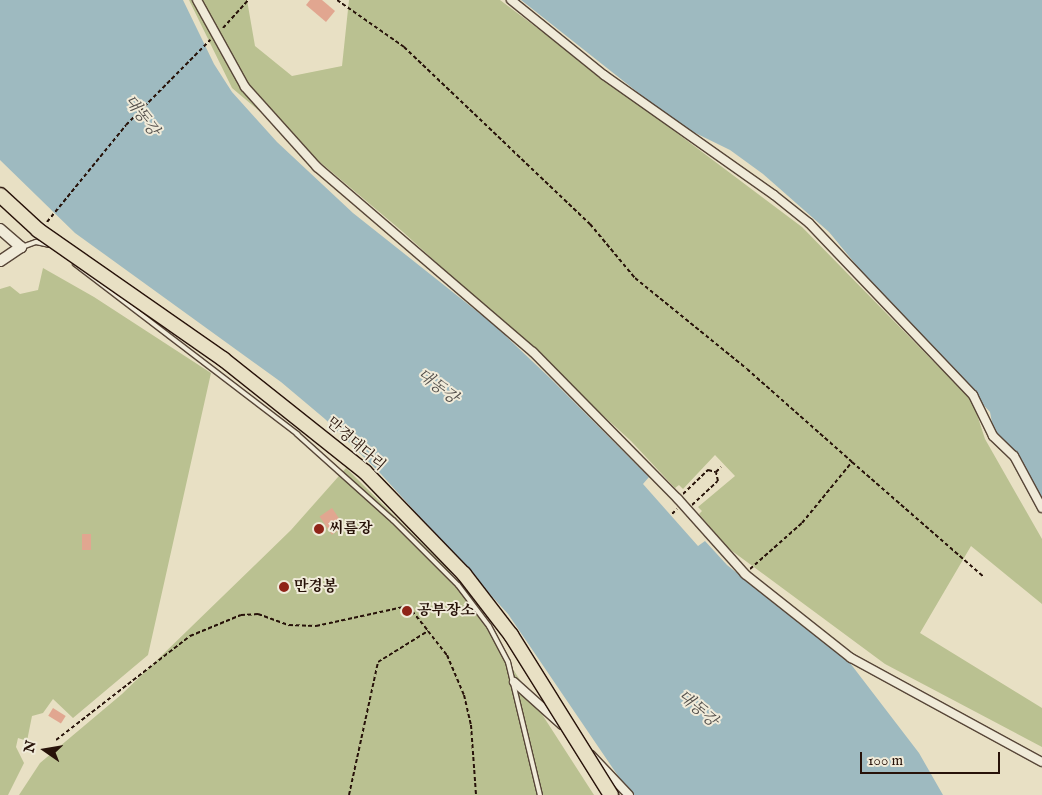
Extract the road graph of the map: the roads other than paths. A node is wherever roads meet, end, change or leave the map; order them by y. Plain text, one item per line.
1 (197, 0) edge
2 (511, 0) edge
3 (0, 195) edge
4 (0, 229) edge
5 (21, 247) junction
6 (0, 261) edge
7 (1042, 508) edge
8 (514, 682) junction
9 (1042, 762) edge
10 (540, 795) edge
11 (612, 795) edge
12 (629, 795) edge

1 - 9 street
2 - 7 street
3 - 11 highway, 만경대다리, bridge
4 - 5 street
5 - 6 street
5 - 8 lane
8 - 10 lane
8 - 12 street

